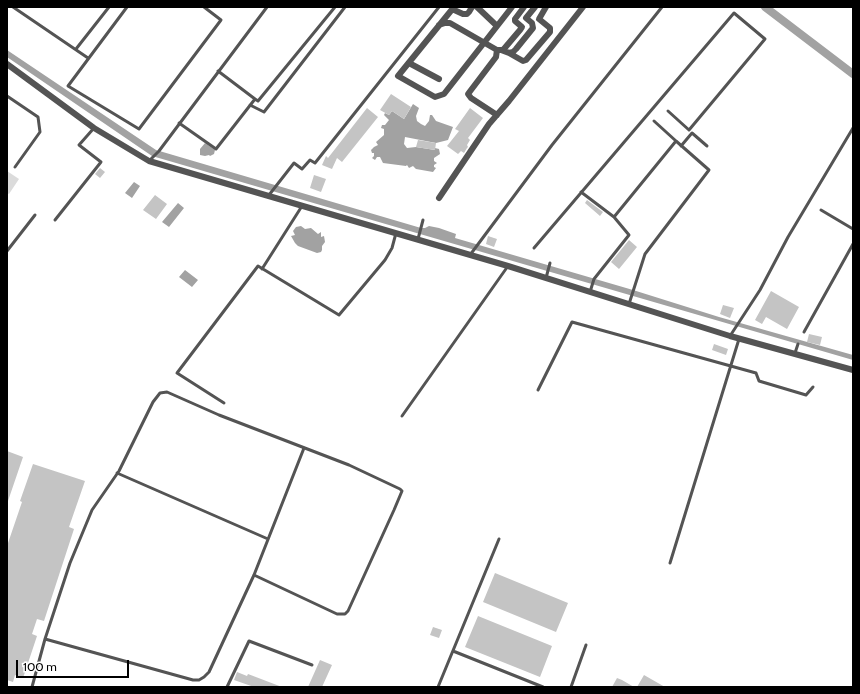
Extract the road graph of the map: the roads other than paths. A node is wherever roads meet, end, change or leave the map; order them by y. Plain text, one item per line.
1 (13, 7) edge
2 (109, 7) edge
3 (127, 7) edge
4 (204, 7) edge
5 (267, 7) edge
6 (335, 7) edge
7 (345, 7) edge
8 (439, 7) edge
9 (472, 7) edge
10 (477, 7) edge
11 (524, 7) edge
12 (535, 7) edge
13 (546, 7) edge
14 (583, 7) edge
15 (662, 7) edge
16 (510, 8) edge
17 (451, 10) edge
18 (450, 23) junction
19 (439, 25) junction
20 (497, 26) junction
21 (484, 42) junction
22 (76, 49) junction
23 (503, 51) junction
24 (88, 58) junction
25 (409, 62) junction
26 (7, 64) edge
27 (218, 71) junction
28 (439, 79) dead end
29 (7, 96) edge
30 (255, 99) junction
31 (250, 105) junction
32 (668, 111) dead end
33 (497, 115) junction
34 (654, 120) dead end
35 (179, 123) junction
36 (94, 128) junction
37 (853, 128) edge
38 (690, 132) junction
39 (676, 142) junction
40 (680, 146) junction
41 (707, 146) dead end
42 (151, 159) junction
43 (15, 167) dead end
44 (581, 192) junction
45 (271, 193) junction
46 (439, 198) dead end
47 (302, 206) junction
48 (821, 210) dead end
49 (34, 215) dead end
50 (614, 217) junction
51 (55, 220) dead end
52 (423, 220) dead end
53 (853, 228) edge
54 (396, 233) junction
55 (418, 237) junction
56 (853, 244) edge
57 (534, 248) dead end
58 (7, 251) edge
59 (472, 252) junction
60 (549, 264) dead end
61 (508, 266) junction
62 (262, 268) junction
63 (546, 275) junction
64 (590, 292) junction
65 (629, 304) junction
66 (804, 332) dead end
67 (730, 336) junction
68 (739, 338) junction
69 (798, 344) dead end
70 (795, 353) junction
71 (731, 366) junction
72 (853, 370) edge
73 (812, 387) dead end
74 (538, 390) dead end
75 (224, 403) dead end
76 (402, 416) dead end
77 (304, 448) junction
78 (117, 474) junction
79 (268, 539) junction
80 (499, 539) dead end
81 (670, 563) dead end
82 (254, 575) junction
83 (45, 639) junction
84 (586, 645) dead end
85 (453, 652) junction
86 (312, 665) dead end
87 (32, 687) edge
88 (227, 687) edge
89 (438, 687) edge
90 (543, 687) edge
91 (571, 687) edge

1 - 22 lane
2 - 22 lane
3 - 24 lane
4 - 24 lane
5 - 27 lane
6 - 30 lane
7 - 31 lane
8 - 45 lane
9 - 17 street
10 - 20 street
11 - 23 street
12 - 23 street
13 - 23 street
14 - 33 street
15 - 59 lane
16 - 20 street
17 - 18 street
17 - 19 street
18 - 19 street
18 - 21 street
19 - 25 street
20 - 21 street
21 - 23 street
21 - 25 street
22 - 24 lane
23 - 33 street
25 - 28 street
26 - 36 street
27 - 30 lane
27 - 35 lane
29 - 43 lane
30 - 31 lane
31 - 35 lane
32 - 38 lane
33 - 46 street
34 - 39 lane
35 - 42 lane
36 - 42 street
36 - 51 lane
37 - 67 lane
38 - 40 lane
38 - 41 lane
38 - 44 lane
39 - 40 lane
39 - 50 lane
40 - 65 lane
42 - 45 street
44 - 50 lane
44 - 57 lane
45 - 47 street
47 - 54 street
47 - 62 lane
48 - 53 lane
49 - 58 lane
50 - 64 lane
52 - 55 lane
54 - 55 street
54 - 62 lane
55 - 59 street
56 - 66 lane
59 - 61 street
60 - 63 lane
61 - 63 street
61 - 76 lane
62 - 75 lane
63 - 64 street
64 - 65 street
65 - 67 street
67 - 68 street
68 - 70 street
68 - 71 lane
69 - 70 lane
70 - 72 street
71 - 73 lane
71 - 74 lane
71 - 81 lane
77 - 78 lane
77 - 79 lane
77 - 82 lane
78 - 79 lane
78 - 83 lane
79 - 82 lane
80 - 85 lane
82 - 83 lane
83 - 87 lane
84 - 91 lane
85 - 89 lane
85 - 90 lane
86 - 88 lane

